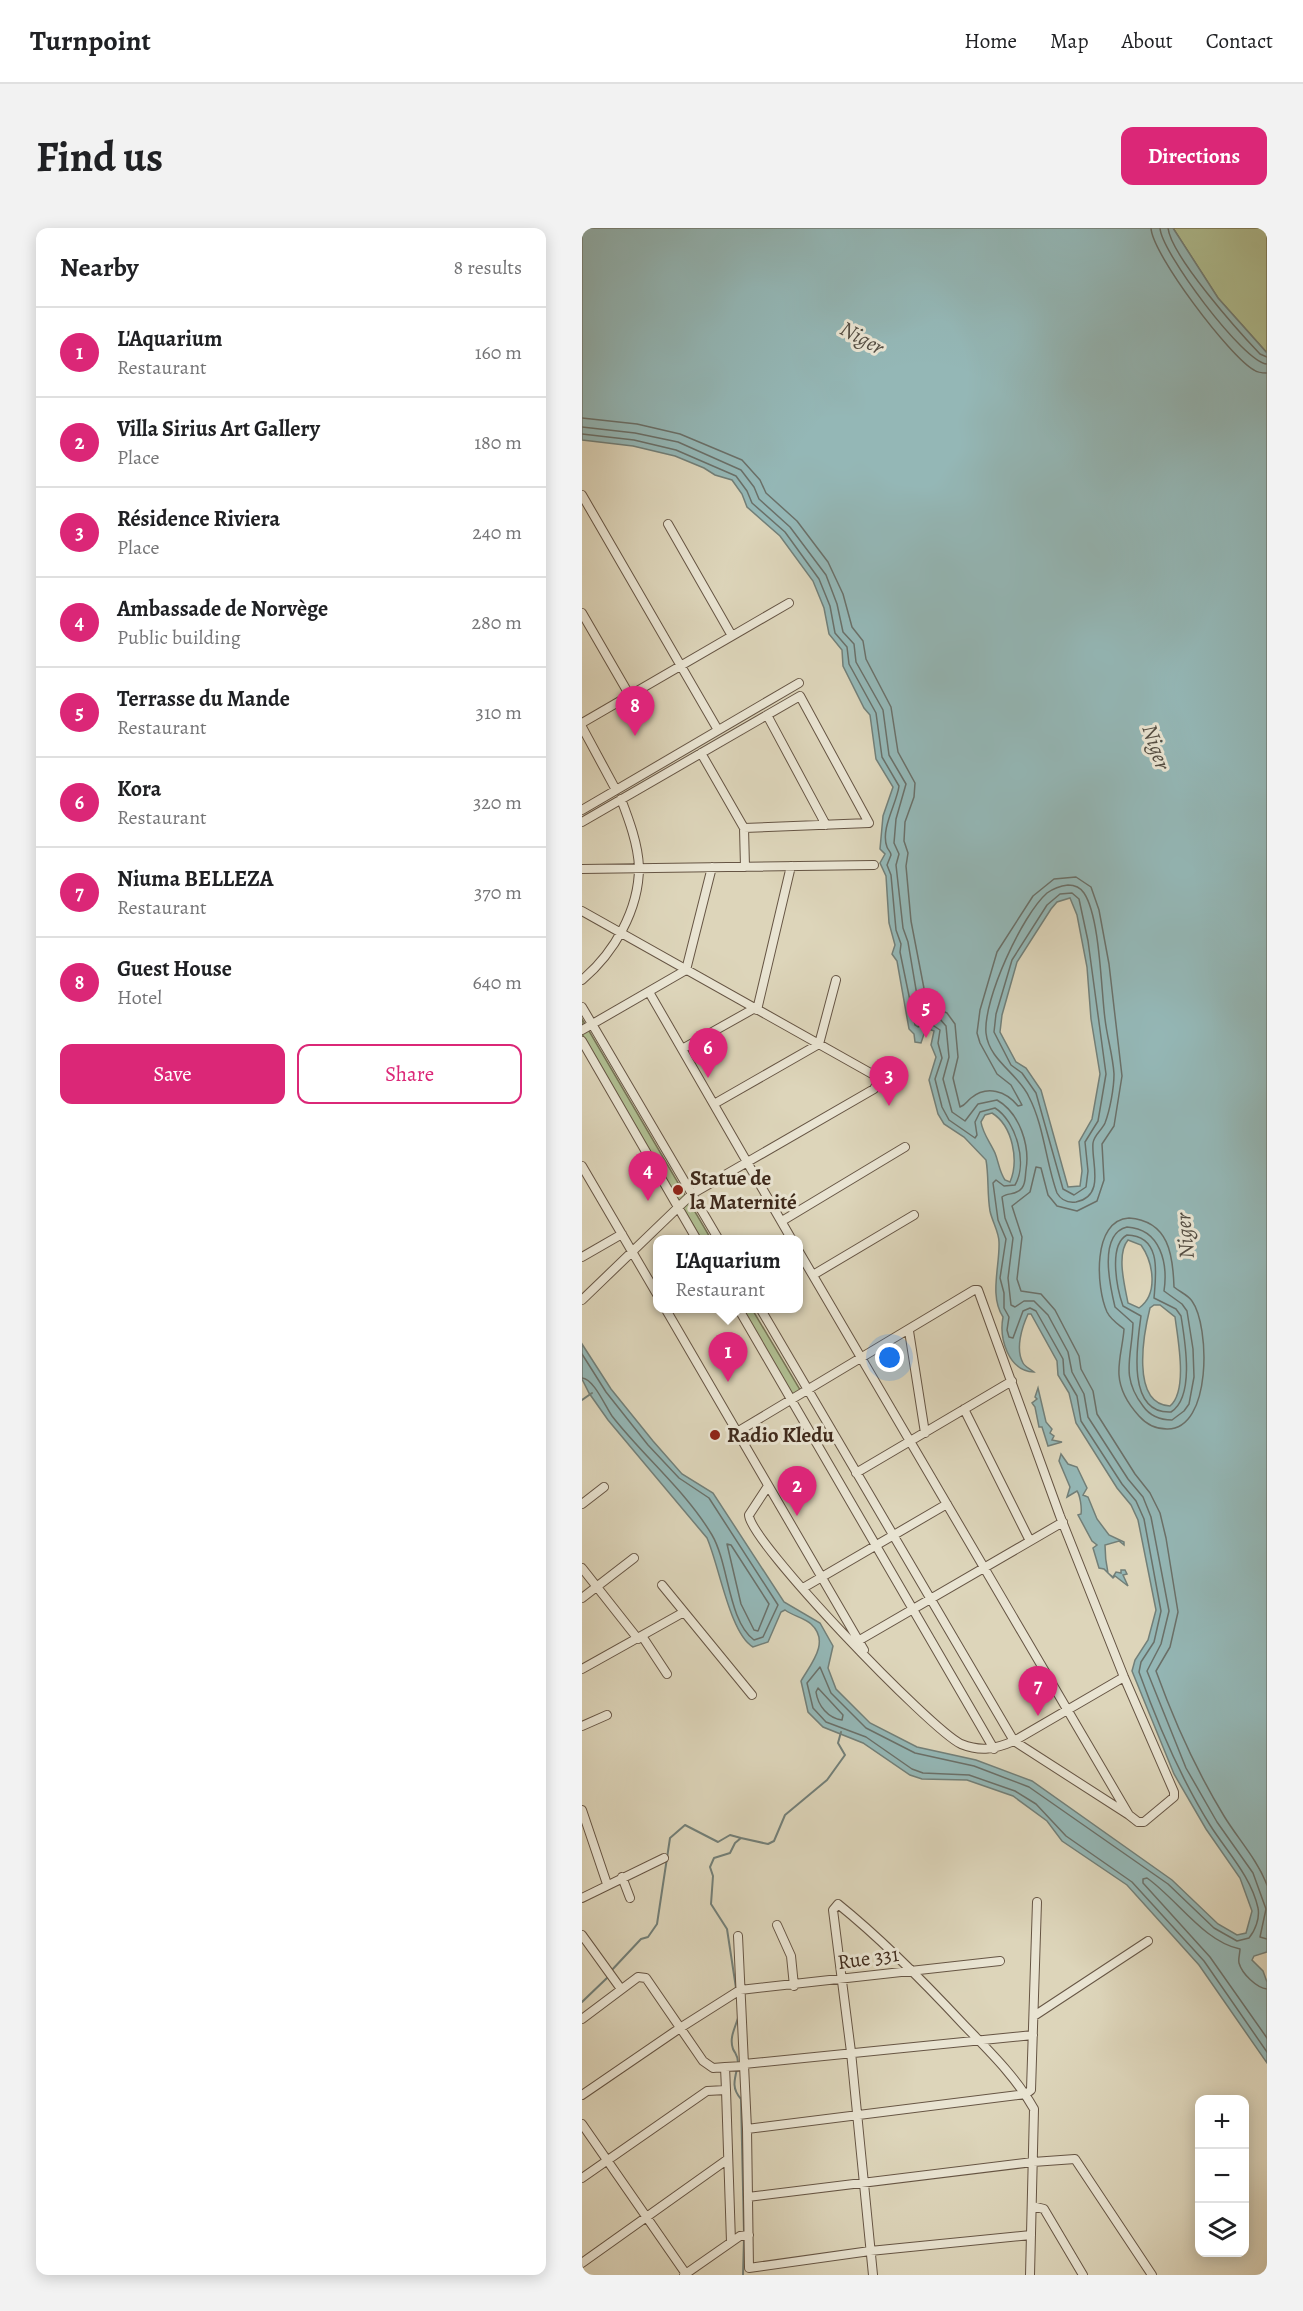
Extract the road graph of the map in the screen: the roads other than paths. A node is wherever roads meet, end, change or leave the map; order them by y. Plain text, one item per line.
1 (582, 495) edge
2 (668, 524) dead end
3 (789, 603) dead end
4 (582, 613) edge
5 (732, 636) junction
6 (682, 665) junction
7 (799, 683) dead end
8 (630, 696) junction
9 (767, 715) junction
10 (582, 725) edge
11 (718, 730) junction
12 (701, 753) junction
13 (616, 790) junction
14 (621, 799) junction
15 (582, 810) edge
16 (582, 822) edge
17 (826, 825) junction
18 (744, 828) junction
19 (874, 865) dead end
20 (791, 866) junction
21 (712, 867) junction
22 (745, 867) junction
23 (639, 868) junction
24 (582, 869) edge
25 (582, 911) edge
26 (620, 933) junction
27 (686, 970) junction
28 (582, 980) edge
29 (836, 980) dead end
30 (649, 992) junction
31 (582, 1007) edge
32 (756, 1009) junction
33 (592, 1024) junction
34 (582, 1030) edge
35 (582, 1041) edge
36 (819, 1044) junction
37 (682, 1049) junction
38 (714, 1104) junction
39 (905, 1147) dead end
40 (747, 1162) junction
41 (582, 1166) edge
42 (585, 1179) edge
43 (692, 1194) junction
44 (678, 1205) junction
45 (914, 1215) dead end
46 (782, 1221) junction
47 (622, 1234) junction
48 (696, 1235) edge
49 (717, 1235) edge
50 (790, 1235) edge
51 (631, 1251) junction
52 (582, 1257) edge
53 (803, 1258) edge
54 (813, 1275) junction
55 (653, 1289) edge
56 (582, 1300) edge
57 (668, 1313) edge
58 (741, 1313) edge
59 (762, 1313) edge
60 (909, 1330) junction
61 (861, 1359) junction
62 (1012, 1381) junction
63 (808, 1390) junction
64 (791, 1400) junction
65 (964, 1409) junction
66 (737, 1432) junction
67 (925, 1432) junction
68 (910, 1441) junction
69 (856, 1473) junction
70 (768, 1486) junction
71 (604, 1487) dead end
72 (582, 1504) edge
73 (947, 1504) junction
74 (1063, 1522) junction
75 (893, 1536) junction
76 (1030, 1541) junction
77 (876, 1546) junction
78 (634, 1558) dead end
79 (582, 1568) edge
80 (984, 1568) junction
81 (821, 1577) junction
82 (662, 1585) dead end
83 (597, 1587) junction
84 (803, 1588) junction
85 (582, 1598) edge
86 (930, 1599) junction
87 (913, 1609) junction
88 (684, 1612) junction
89 (640, 1637) junction
90 (858, 1641) junction
91 (872, 1663) junction
92 (582, 1669) edge
93 (667, 1674) dead end
94 (1124, 1677) junction
95 (752, 1695) dead end
96 (1068, 1709) junction
97 (607, 1714) dead end
98 (582, 1726) edge
99 (1014, 1741) junction
100 (994, 1749) junction
101 (582, 1810) edge
102 (1129, 1815) junction
103 (664, 1858) dead end
104 (622, 1877) junction
105 (607, 1884) junction
106 (582, 1898) edge
107 (630, 1898) dead end
108 (1037, 1902) dead end
109 (777, 1925) dead end
110 (582, 1935) edge
111 (738, 1936) dead end
112 (1148, 1941) dead end
113 (1000, 1961) dead end
114 (912, 1970) junction
115 (842, 1981) junction
116 (794, 1986) junction
117 (621, 1989) junction
118 (736, 1993) junction
119 (1034, 2016) junction
120 (582, 2019) edge
121 (680, 2028) junction
122 (1033, 2035) junction
123 (977, 2039) junction
124 (851, 2052) junction
125 (744, 2065) junction
126 (725, 2067) junction
127 (726, 2090) junction
128 (1026, 2094) junction
129 (582, 2095) edge
130 (858, 2117) junction
131 (582, 2124) edge
132 (747, 2129) junction
133 (608, 2158) junction
134 (728, 2159) junction
135 (1033, 2162) junction
136 (582, 2178) edge
137 (864, 2182) junction
138 (748, 2197) junction
139 (1032, 2206) junction
140 (646, 2216) junction
141 (745, 2235) junction
142 (1031, 2235) junction
143 (731, 2242) junction
144 (870, 2251) junction
145 (582, 2263) edge
146 (749, 2271) edge
147 (685, 2274) edge
148 (873, 2275) edge
149 (1030, 2275) edge
150 (1083, 2275) edge
151 (1152, 2275) edge

1 - 6 street
2 - 5 street
3 - 5 street
4 - 8 street
5 - 6 street
6 - 8 street
6 - 11 street
7 - 11 street
8 - 10 street
9 - 12 street
9 - 17 street
9 - 17 street
10 - 13 street
11 - 13 street
12 - 14 street
12 - 18 street
13 - 15 street
14 - 16 street
14 - 23 street
17 - 18 street
18 - 22 street
19 - 20 street
20 - 22 street
20 - 32 street
21 - 22 street
21 - 23 street
21 - 27 street
23 - 24 street
23 - 26 street
25 - 26 street
26 - 27 street
26 - 28 street
27 - 30 street
27 - 32 street
29 - 36 street
30 - 33 street
30 - 37 street
31 - 33 street
32 - 36 street
32 - 37 street
33 - 34 street
33 - 43 street
35 - 44 street
36 - 38 street
36 - 40 street
37 - 38 street
38 - 40 street
39 - 46 street
40 - 43 street
40 - 46 street
41 - 42 street
42 - 47 street
43 - 44 street
43 - 49 street
44 - 48 street
44 - 51 street
45 - 54 street
46 - 50 street
47 - 51 street
47 - 52 street
51 - 55 street
51 - 56 street
53 - 54 street
54 - 61 street
57 - 66 street
58 - 64 street
59 - 63 street
60 - 61 street
60 - 62 street
60 - 67 street
61 - 63 street
61 - 68 street
62 - 65 street
62 - 74 street
63 - 64 street
63 - 69 street
64 - 66 street
64 - 77 street
65 - 67 street
65 - 76 street
66 - 70 street
67 - 68 street
68 - 69 street
68 - 73 street
69 - 75 street
70 - 81 street
70 - 84 street
71 - 72 street
73 - 75 street
73 - 80 street
74 - 76 street
74 - 94 street
75 - 77 street
75 - 86 street
76 - 80 street
77 - 81 street
77 - 87 street
78 - 83 street
79 - 83 street
80 - 86 street
80 - 96 street
81 - 84 street
81 - 90 street
82 - 88 street
83 - 85 street
83 - 89 street
84 - 91 street
86 - 87 street
86 - 99 street
87 - 90 street
87 - 100 street
88 - 89 street
88 - 95 street
89 - 92 street
89 - 93 street
90 - 91 street
91 - 100 street
94 - 96 street
94 - 102 street
96 - 99 street
96 - 102 street
97 - 98 street
99 - 100 street
99 - 102 street
101 - 105 street
103 - 104 street
104 - 105 street
104 - 107 street
105 - 106 street
108 - 119 street
109 - 116 street
110 - 117 street
111 - 118 street
112 - 119 street
113 - 114 street, Rue 331
114 - 115 street, Rue 331
114 - 115 street
114 - 123 street
115 - 116 street, Rue 331
115 - 124 street
116 - 118 street, Rue 331
117 - 120 street
117 - 121 street
118 - 121 street
118 - 125 street
119 - 122 street
121 - 126 street
121 - 129 street
122 - 123 street
122 - 128 street
123 - 124 street
123 - 128 street
124 - 125 street
124 - 130 street
125 - 126 street
125 - 132 street
126 - 127 street
127 - 133 street
127 - 134 street
128 - 130 street
128 - 135 street
130 - 132 street
130 - 137 street
131 - 133 street
132 - 138 street
133 - 136 street
133 - 140 street
134 - 140 street
134 - 143 street
135 - 137 street
135 - 139 street
135 - 151 street
137 - 138 street
137 - 144 street
138 - 141 street
139 - 142 street
139 - 150 street
140 - 145 street
140 - 147 street
141 - 143 street
141 - 146 street
142 - 144 street
142 - 149 street
143 - 147 street
144 - 146 street
144 - 148 street

